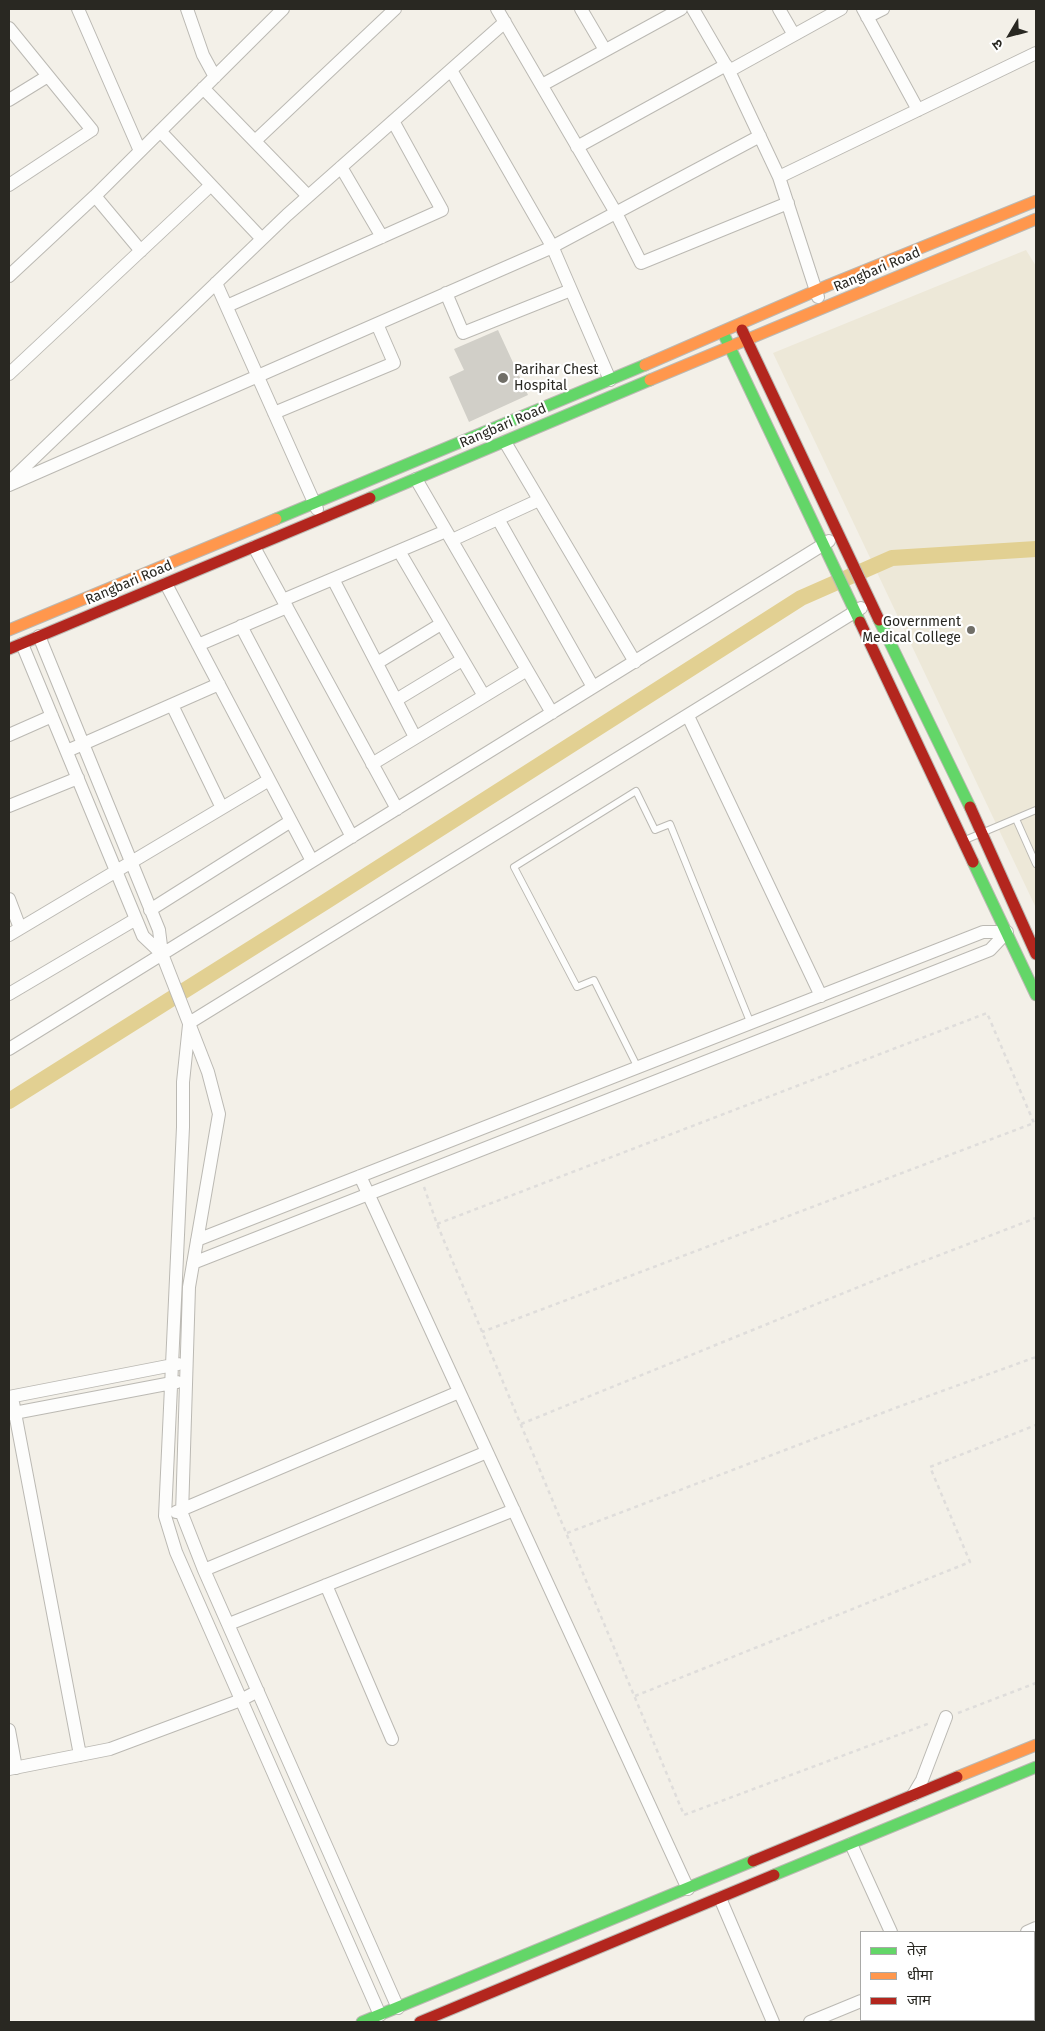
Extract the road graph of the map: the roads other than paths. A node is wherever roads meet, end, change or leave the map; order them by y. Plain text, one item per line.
1 (78, 9) edge
2 (187, 9) edge
3 (283, 9) edge
4 (395, 9) edge
5 (497, 9) edge
6 (581, 9) edge
7 (681, 9) edge
8 (693, 9) edge
9 (779, 9) edge
10 (841, 9) edge
11 (883, 9) edge
12 (865, 13) edge
13 (505, 22) junction
14 (9, 28) edge
15 (794, 35) junction
16 (605, 50) junction
17 (1036, 53) edge
18 (728, 68) junction
19 (451, 70) junction
20 (48, 76) junction
21 (214, 77) junction
22 (542, 85) junction
23 (203, 88) junction
24 (9, 100) edge
25 (918, 110) junction
26 (393, 121) junction
27 (160, 131) junction
28 (760, 136) junction
29 (255, 141) junction
30 (577, 147) junction
31 (140, 151) junction
32 (341, 167) junction
33 (780, 177) junction
34 (211, 185) junction
35 (9, 186) edge
36 (95, 196) junction
37 (308, 196) junction
38 (1036, 201) edge
39 (788, 203) junction
40 (616, 213) junction
41 (1036, 219) edge
42 (382, 237) junction
43 (262, 239) junction
44 (552, 246) junction
45 (141, 251) junction
46 (9, 276) edge
47 (216, 283) junction
48 (571, 290) junction
49 (816, 291) junction
50 (446, 294) junction
51 (227, 306) junction
52 (824, 308) junction
53 (377, 324) junction
54 (739, 324) junction
55 (722, 332) junction
56 (747, 340) junction
57 (730, 347) junction
58 (9, 374) edge
59 (258, 376) junction
60 (610, 380) junction
61 (274, 413) junction
62 (505, 442) junction
63 (416, 479) junction
64 (9, 482) edge
65 (9, 485) edge
66 (539, 500) junction
67 (314, 503) junction
68 (322, 518) junction
69 (498, 519) junction
70 (449, 535) junction
71 (841, 540) junction
72 (254, 546) junction
73 (825, 548) junction
74 (399, 551) junction
75 (333, 579) junction
76 (166, 584) junction
77 (870, 602) junction
78 (285, 603) junction
79 (855, 612) junction
80 (442, 624) junction
81 (241, 626) junction
82 (9, 630) edge
83 (39, 636) junction
84 (22, 644) junction
85 (198, 645) junction
86 (9, 649) edge
87 (462, 660) junction
88 (634, 662) junction
89 (377, 663) junction
90 (527, 670) junction
91 (219, 684) junction
92 (593, 687) junction
93 (484, 696) junction
94 (396, 700) junction
95 (172, 705) junction
96 (552, 713) junction
97 (52, 716) junction
98 (688, 716) junction
99 (9, 735) edge
100 (415, 738) junction
101 (83, 744) junction
102 (67, 751) junction
103 (372, 764) junction
104 (78, 778) junction
105 (269, 780) junction
106 (9, 806) edge
107 (222, 808) junction
108 (397, 809) junction
109 (1036, 810) edge
110 (1016, 819) junction
111 (291, 821) junction
112 (983, 833) junction
113 (352, 837) junction
114 (964, 841) junction
115 (312, 861) junction
116 (131, 863) junction
117 (1036, 864) edge
118 (116, 872) junction
119 (9, 899) edge
120 (150, 910) junction
121 (136, 919) junction
122 (14, 931) edge
123 (1007, 932) junction
124 (162, 954) junction
125 (1036, 954) edge
126 (9, 994) edge
127 (821, 996) junction
128 (1036, 996) edge
129 (187, 1017) junction
130 (751, 1024) junction
131 (9, 1049) edge
132 (667, 1056) junction
133 (638, 1068) junction
134 (673, 1075) junction
135 (360, 1176) junction
136 (368, 1194) junction
137 (197, 1240) junction
138 (193, 1263) junction
139 (187, 1362) junction
140 (171, 1365) junction
141 (186, 1380) junction
142 (170, 1383) junction
143 (459, 1392) junction
144 (10, 1397) edge
145 (12, 1414) edge
146 (487, 1452) junction
147 (183, 1510) junction
148 (514, 1510) junction
149 (165, 1516) junction
150 (204, 1570) junction
151 (326, 1585) junction
152 (229, 1624) junction
153 (258, 1691) junction
154 (241, 1700) junction
155 (946, 1717) road end
156 (9, 1730) edge
157 (392, 1739) dead end
158 (1036, 1745) edge
159 (80, 1755) junction
160 (1036, 1767) edge
161 (12, 1769) edge
162 (912, 1797) junction
163 (851, 1844) junction
164 (688, 1889) junction
165 (720, 1898) junction
166 (891, 1931) edge
167 (426, 1996) junction
168 (860, 2001) edge
169 (398, 2008) junction
170 (380, 2015) junction
171 (434, 2020) edge
172 (362, 2022) edge
173 (420, 2022) edge
174 (773, 2022) edge
175 (810, 2022) edge

1 - 31 street
2 - 21 street
3 - 21 street
4 - 29 street
5 - 13 street
6 - 16 street
7 - 16 street
8 - 18 street
9 - 15 street
10 - 15 street
11 - 12 street
12 - 25 street
13 - 19 street
13 - 22 street
14 - 20 street
15 - 18 street
16 - 22 street
17 - 25 street
18 - 28 street
18 - 30 street
19 - 26 street
19 - 44 street
20 - 24 street
20 - 35 street
21 - 23 street
22 - 30 street
23 - 27 street
23 - 29 street
25 - 33 street
26 - 32 street
26 - 42 street
27 - 31 street
27 - 34 street
28 - 33 street
28 - 40 street
29 - 37 street
30 - 40 street
31 - 36 street
32 - 37 street
32 - 42 street
33 - 39 street
34 - 43 street
34 - 45 street
36 - 45 street
36 - 46 street
37 - 43 street
38 - 49 street, Rangbari Road
39 - 40 street
39 - 49 street
40 - 44 street
41 - 52 street, Rangbari Road
42 - 51 street
43 - 47 street
44 - 48 street
44 - 50 street
45 - 58 street
47 - 51 street
47 - 64 street
48 - 50 street
48 - 60 street
49 - 52 street
49 - 54 street, Rangbari Road
50 - 53 street
51 - 59 street
52 - 56 street, Rangbari Road
53 - 59 street
53 - 61 street
54 - 55 street, Rangbari Road
54 - 56 street
55 - 57 street
55 - 60 street, Rangbari Road
56 - 57 street, Rangbari Road
56 - 71 street
57 - 62 street, Rangbari Road
57 - 73 street
59 - 61 street
59 - 65 street
60 - 67 street, Rangbari Road
61 - 67 street
62 - 63 street, Rangbari Road
62 - 66 street
63 - 68 street, Rangbari Road
63 - 70 street
66 - 69 street
66 - 88 street
67 - 68 street
67 - 82 street, Rangbari Road
68 - 72 street, Rangbari Road
69 - 70 street
69 - 92 street
70 - 74 street
70 - 90 street
71 - 73 street
71 - 77 street
72 - 76 street, Rangbari Road
72 - 78 street
73 - 79 street
73 - 88 street
74 - 75 street
74 - 80 street
75 - 78 street
75 - 89 street
76 - 83 street, Rangbari Road
76 - 85 street
77 - 79 street
77 - 112 street
78 - 81 street
78 - 103 street
79 - 98 street
79 - 114 street
80 - 87 street
80 - 89 street
81 - 85 street
81 - 113 street
83 - 84 street, Rangbari Road
83 - 101 street
84 - 86 street, Rangbari Road
84 - 97 street
85 - 91 street
87 - 93 street
87 - 94 street
88 - 92 street
89 - 94 street
90 - 93 street
90 - 96 street
91 - 95 street
91 - 105 street
92 - 96 street
93 - 100 street
94 - 100 street
95 - 101 street
95 - 107 street
96 - 108 street
97 - 99 street
97 - 102 street
98 - 127 street
98 - 129 street
100 - 103 street
101 - 102 street
101 - 116 street
102 - 104 street
103 - 108 street
104 - 106 street
104 - 118 street
105 - 107 street
105 - 111 street
107 - 116 street
108 - 113 street
109 - 110 lane
110 - 112 lane
110 - 117 lane
111 - 115 street
111 - 120 street
112 - 114 lane
112 - 125 street
113 - 115 street
114 - 123 street
115 - 124 street
116 - 118 street
116 - 120 street
118 - 121 street
118 - 122 street
119 - 122 street
120 - 124 street
121 - 124 street
121 - 126 street
123 - 127 street
123 - 128 street
123 - 134 street
124 - 129 street
124 - 131 street
127 - 130 street
129 - 137 street
129 - 140 street
130 - 132 street
130 - 133 lane
132 - 133 street
132 - 134 street
133 - 135 street
134 - 136 street
135 - 136 street
135 - 137 street
136 - 138 street
136 - 143 street
137 - 138 street
138 - 139 street
139 - 140 street
139 - 141 street
140 - 142 street
140 - 144 street
141 - 142 street
141 - 147 street
142 - 145 street
142 - 149 street
143 - 146 street
143 - 147 street
144 - 145 street
145 - 159 street
146 - 148 street
146 - 150 street
147 - 149 street
147 - 150 street
148 - 151 street
148 - 164 street
149 - 154 street
150 - 152 street
151 - 152 street
151 - 157 street
152 - 153 street
153 - 154 street
153 - 169 street
154 - 159 street
154 - 170 street
155 - 162 street
156 - 161 street
158 - 162 street
159 - 161 street
160 - 163 street
162 - 164 street
163 - 165 street
163 - 166 street
164 - 167 street
165 - 171 street
165 - 174 street
167 - 169 street
167 - 171 street
168 - 175 street
169 - 170 street
170 - 172 street
171 - 173 street

